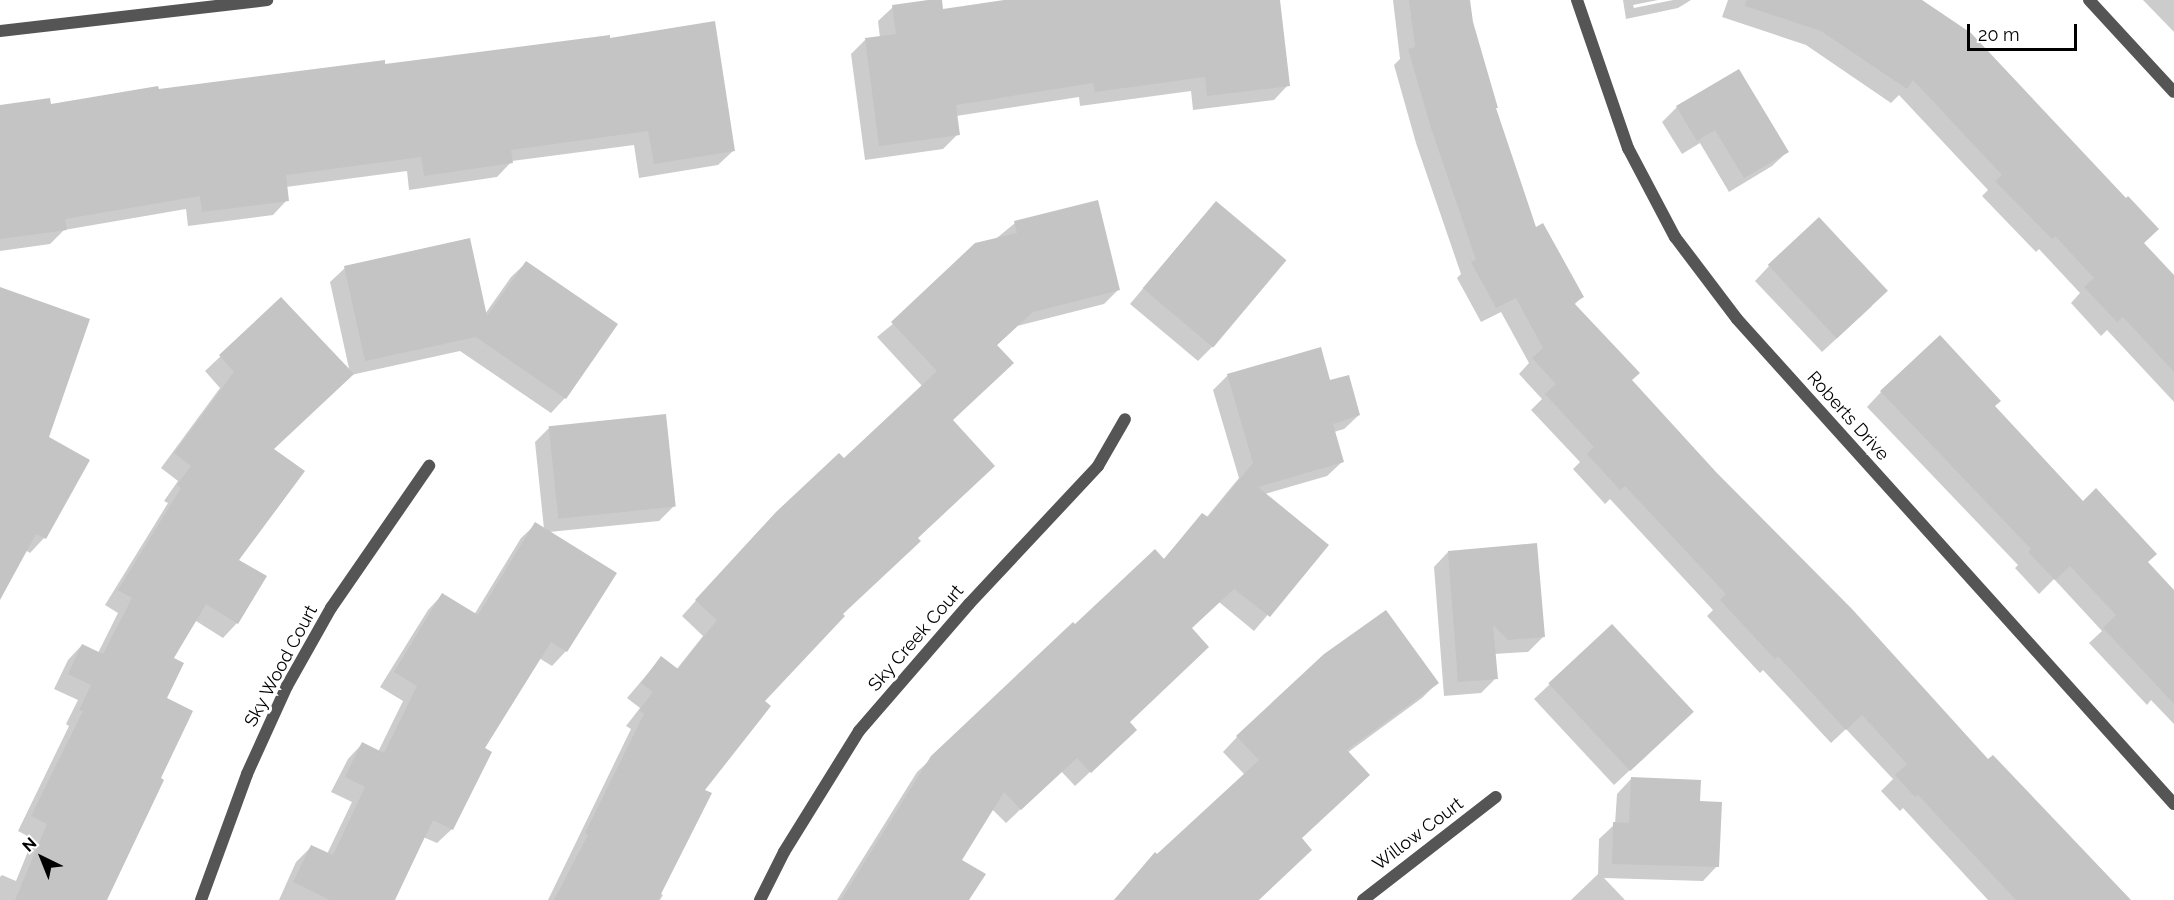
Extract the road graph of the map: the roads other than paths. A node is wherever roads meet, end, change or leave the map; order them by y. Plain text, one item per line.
1 (267, 0) edge
2 (1577, 0) edge
3 (2089, 0) edge
4 (0, 31) edge
5 (2174, 92) edge
6 (1125, 419) dead end
7 (429, 466) dead end
8 (1496, 797) dead end
9 (2174, 804) edge
10 (201, 900) edge
11 (760, 900) edge
12 (1363, 900) edge

1 - 4 street
2 - 9 street, Roberts Drive
3 - 5 street
6 - 11 street, Sky Creek Court
7 - 10 street, Sky Wood Court
8 - 12 street, Willow Court

